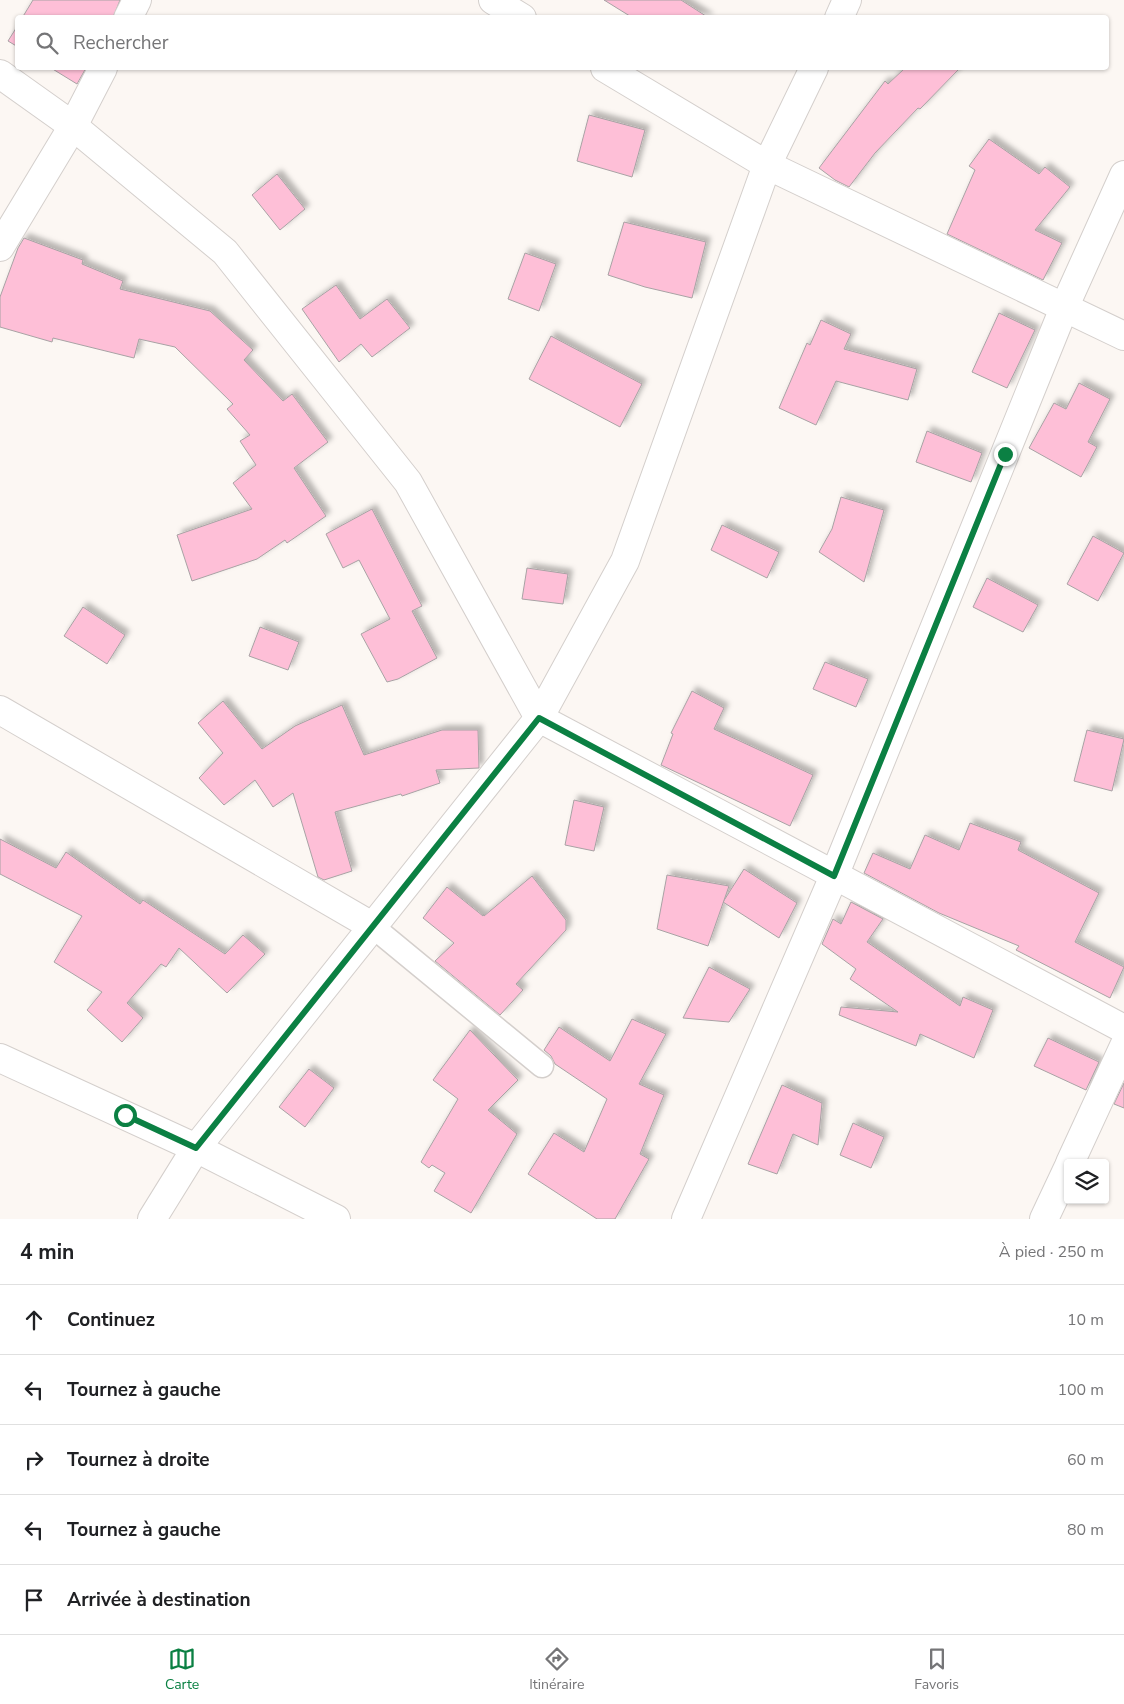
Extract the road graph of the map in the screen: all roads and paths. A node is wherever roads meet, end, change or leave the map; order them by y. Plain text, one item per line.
1 (137, 0) edge
2 (493, 0) edge
3 (847, 0) edge
4 (130, 15) edge
5 (517, 15) edge
6 (840, 15) edge
7 (102, 70) edge
8 (608, 70) edge
9 (813, 70) edge
10 (0, 74) edge
11 (73, 126) junction
12 (767, 165) junction
13 (1124, 175) edge
14 (0, 247) edge
15 (1064, 308) junction
16 (1124, 336) edge
17 (0, 710) edge
18 (539, 718) junction
19 (834, 876) junction
20 (372, 926) junction
21 (1124, 1030) edge
22 (1124, 1046) edge
23 (0, 1058) edge
24 (542, 1066) dead end
25 (196, 1148) junction
26 (1072, 1159) edge
27 (1064, 1176) edge
28 (152, 1219) edge
29 (336, 1219) edge
30 (686, 1219) edge
31 (1044, 1219) edge

1 - 4 street
2 - 5 street
3 - 6 street
7 - 11 street
8 - 12 street
9 - 12 street
10 - 11 street
11 - 14 street
11 - 18 street
12 - 15 street
12 - 18 street
13 - 15 street
15 - 16 street
15 - 19 street
17 - 20 street
18 - 19 street
18 - 20 street
19 - 21 street
19 - 30 street
20 - 24 lane
20 - 25 street
22 - 26 street
23 - 25 street
25 - 28 street
25 - 29 street
27 - 31 street

